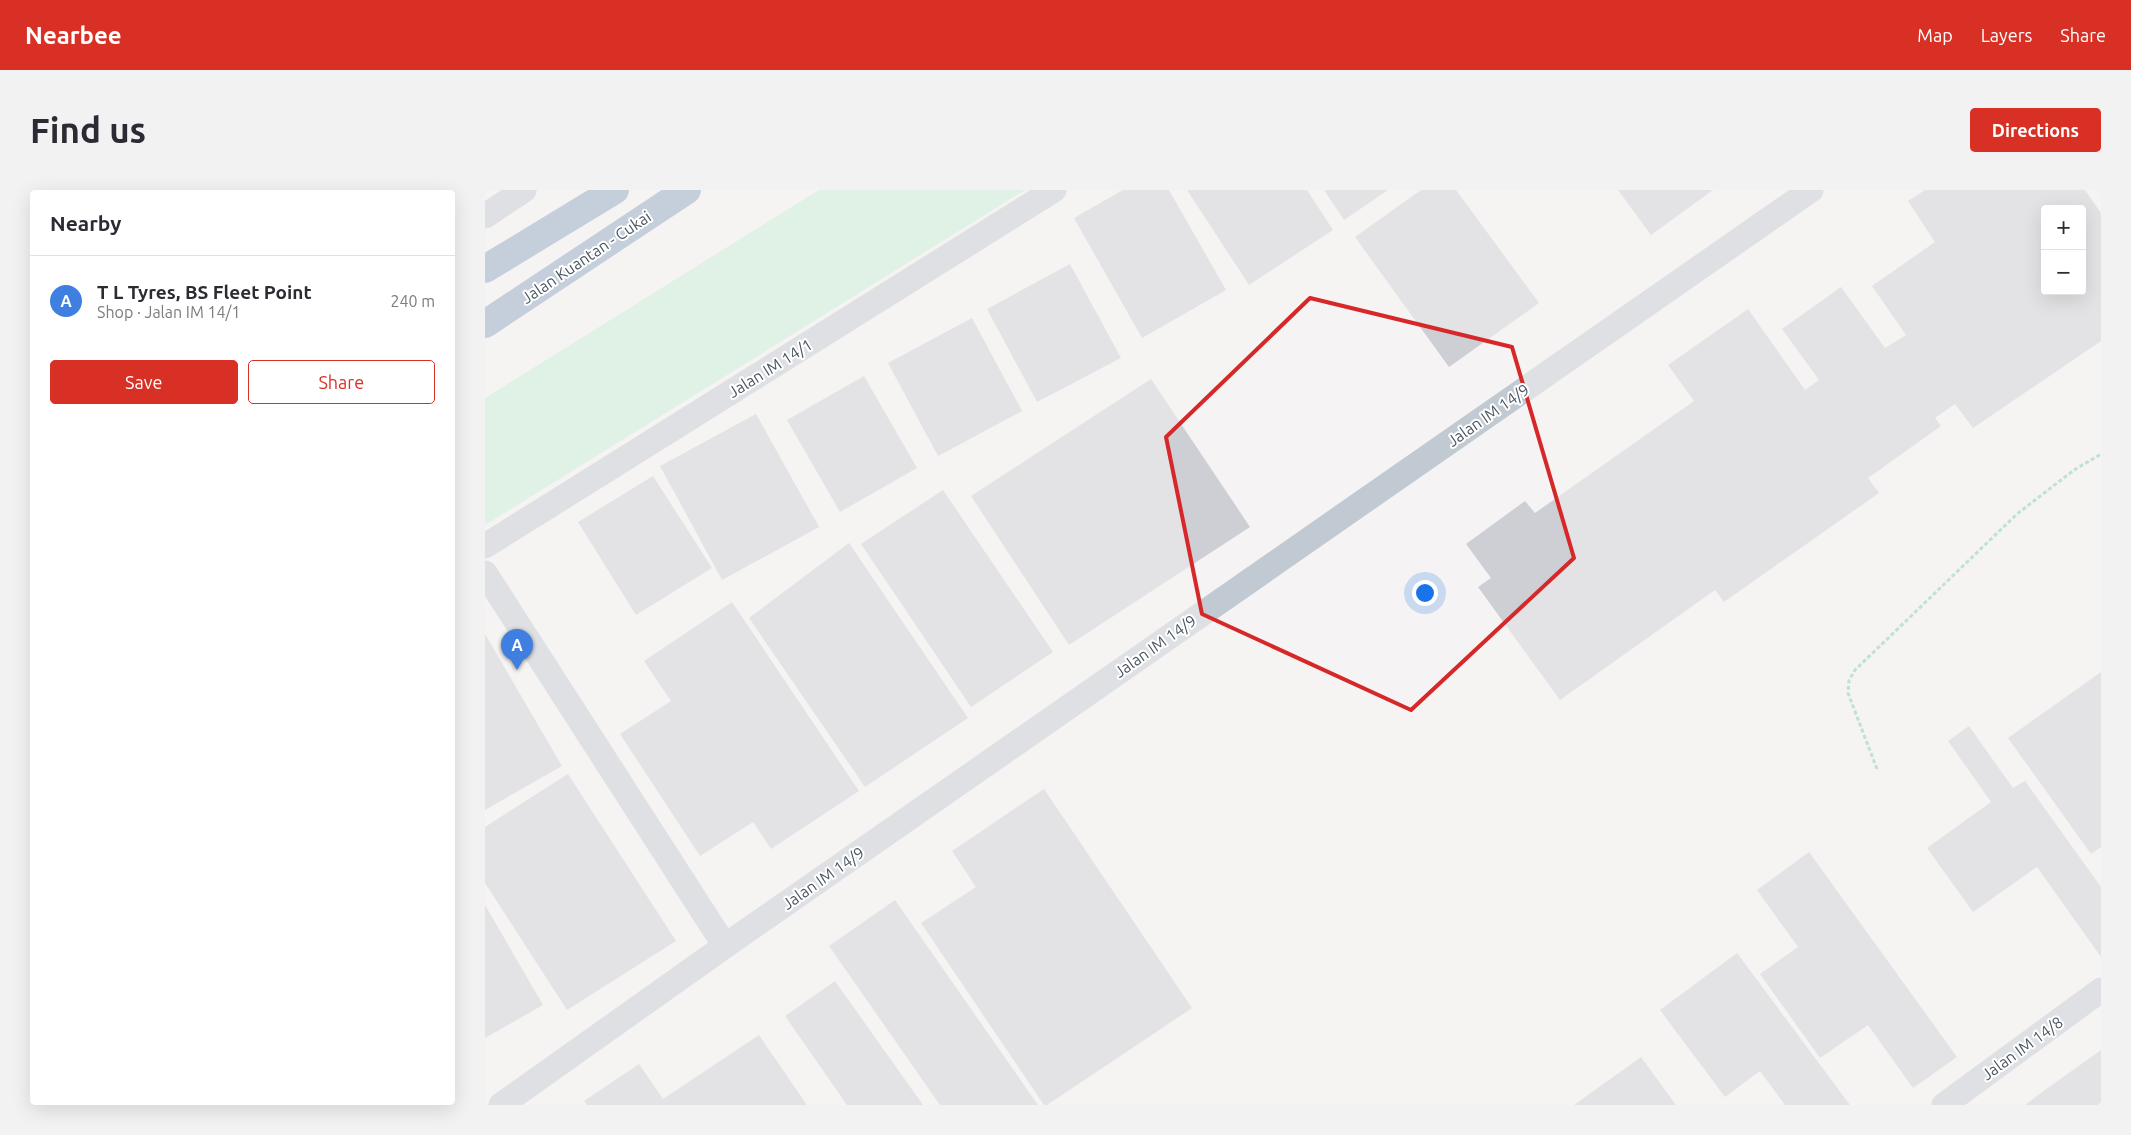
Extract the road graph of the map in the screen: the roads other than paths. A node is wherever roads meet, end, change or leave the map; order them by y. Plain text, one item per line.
1 (524, 190) edge
2 (615, 190) edge
3 (687, 190) edge
4 (1054, 190) edge
5 (1811, 190) edge
6 (485, 216) edge
7 (485, 269) edge
8 (485, 324) edge
9 (485, 546) edge
10 (485, 573) edge
11 (725, 946) junction
12 (2101, 990) edge
13 (501, 1105) edge
14 (1943, 1105) edge

1 - 6 street
2 - 7 highway
3 - 8 highway, Jalan Kuantan - Cukai
4 - 9 street, Jalan IM 14/1
5 - 11 street, Jalan IM 14/9
10 - 11 street
11 - 13 street, Jalan IM 14/9
12 - 14 street, Jalan IM 14/8

